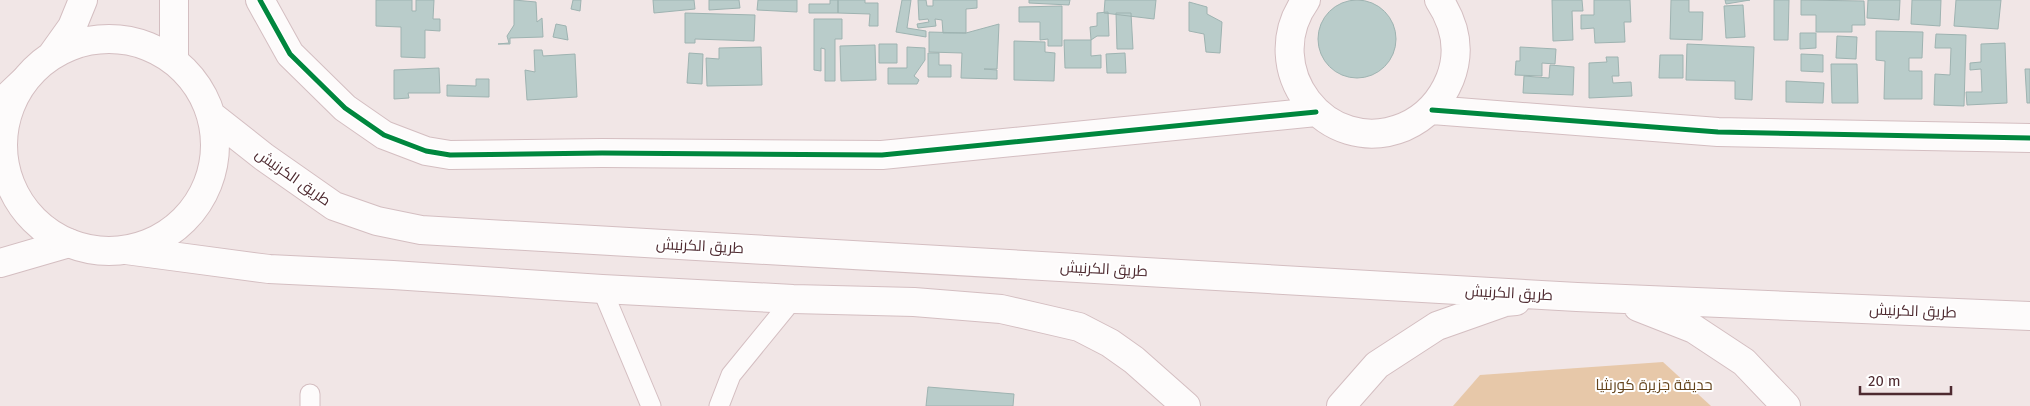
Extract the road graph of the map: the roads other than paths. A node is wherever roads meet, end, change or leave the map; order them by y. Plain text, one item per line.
1 (84, 0) edge
2 (174, 0) edge
3 (260, 0) edge
4 (1306, 0) edge
5 (1439, 0) edge
6 (52, 55) junction
7 (174, 60) junction
8 (24, 81) junction
9 (0, 104) edge
10 (1432, 110) junction
11 (1316, 112) junction
12 (212, 116) junction
13 (2030, 138) edge
14 (69, 243) junction
15 (126, 250) junction
16 (0, 263) edge
17 (602, 289) junction
18 (1577, 297) junction
19 (793, 299) junction
20 (2030, 316) edge
21 (1184, 404) edge
22 (652, 406) edge
23 (719, 406) edge
24 (1341, 406) edge
25 (1786, 406) edge

1 - 6 main road
2 - 7 main road
3 - 11 main road
4 - 11 main road
5 - 10 main road
6 - 7 main road
6 - 8 main road
7 - 12 main road
8 - 9 main road
8 - 14 main road
10 - 11 main road
10 - 13 main road
12 - 15 main road
12 - 18 main road, طريق الكرنيش
14 - 15 main road
14 - 16 main road
15 - 17 main road
17 - 19 main road
17 - 22 lane
18 - 20 main road, طريق الكرنيش
18 - 24 main road
18 - 25 main road
19 - 21 main road
19 - 23 lane

